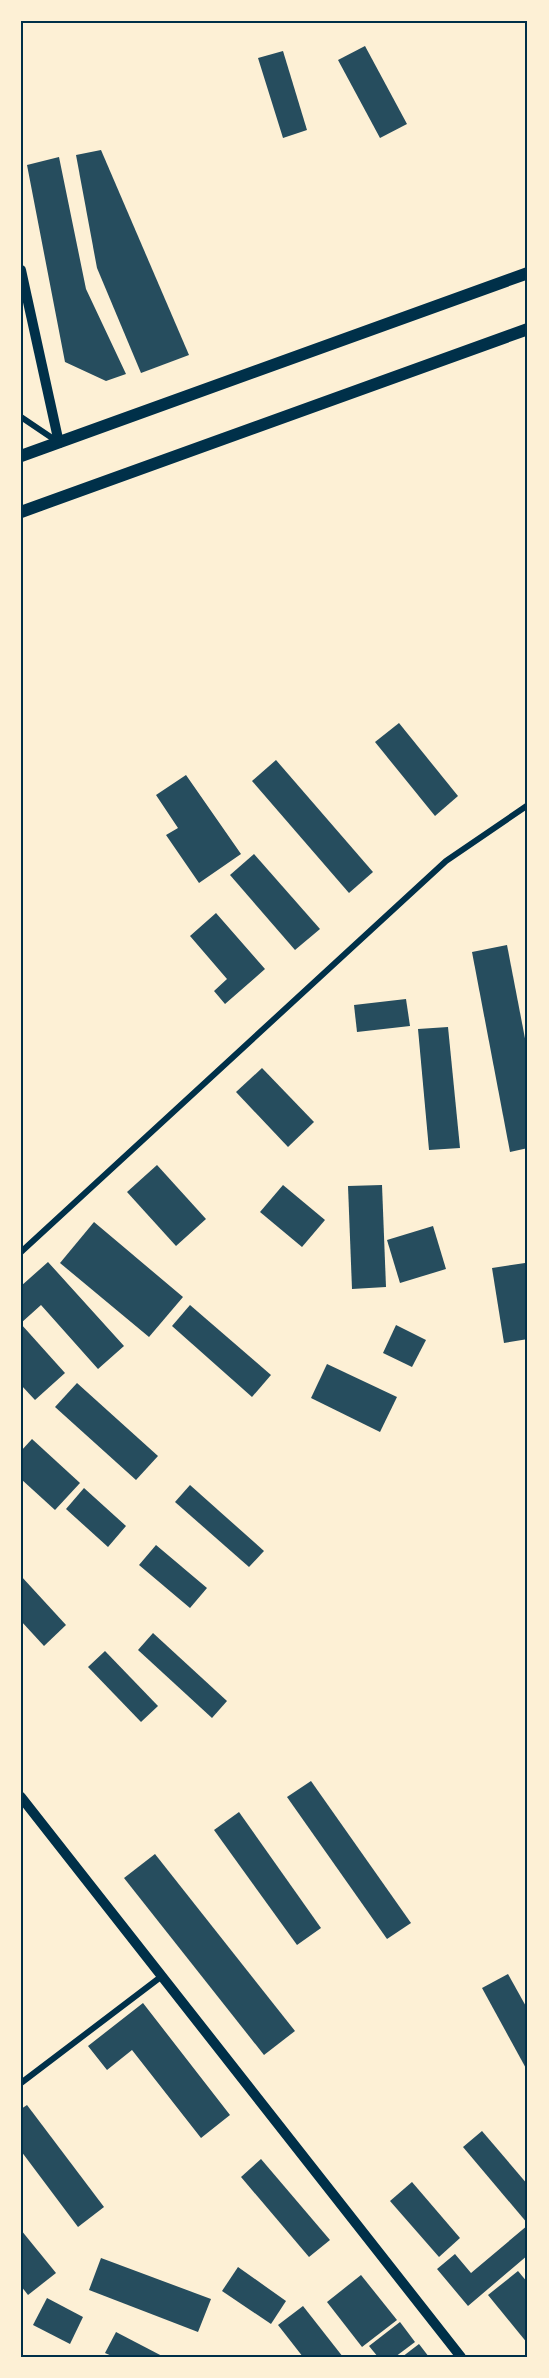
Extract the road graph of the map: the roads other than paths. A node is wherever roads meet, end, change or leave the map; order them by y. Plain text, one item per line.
1 (21, 270) edge
2 (528, 273) edge
3 (528, 329) edge
4 (21, 417) edge
5 (59, 443) junction
6 (21, 456) edge
7 (21, 512) edge
8 (528, 805) edge
9 (21, 1252) edge
10 (21, 1797) edge
11 (162, 1976) junction
12 (21, 2084) edge
13 (460, 2357) edge

1 - 5 street
2 - 5 main road
3 - 7 main road
4 - 5 street
5 - 6 main road
8 - 9 street
10 - 11 street
11 - 12 street
11 - 13 street

